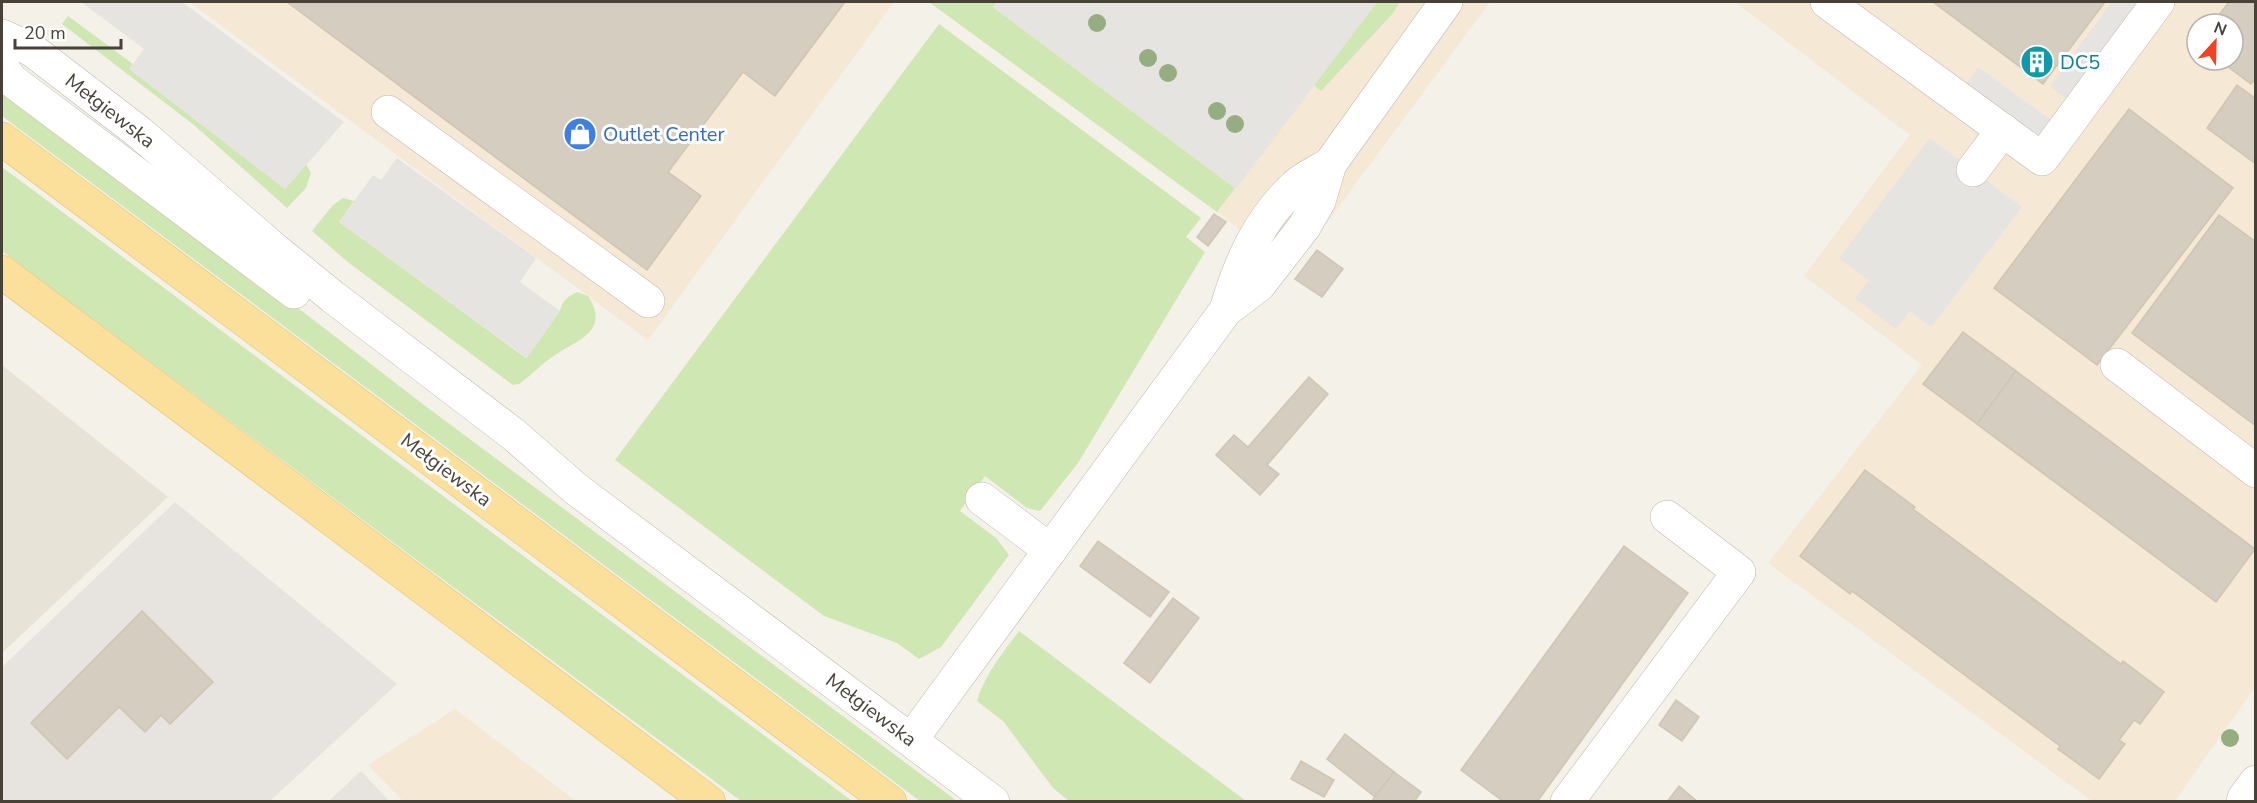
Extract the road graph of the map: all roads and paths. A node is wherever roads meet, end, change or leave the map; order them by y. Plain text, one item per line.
1 (1446, 2) edge
2 (1827, 2) edge
3 (2158, 2) edge
4 (2, 36) edge
5 (2, 67) edge
6 (388, 112) dead end
7 (2003, 130) junction
8 (2, 139) edge
9 (1972, 170) dead end
10 (2, 272) edge
11 (648, 301) dead end
12 (2117, 365) dead end
13 (2256, 471) edge
14 (576, 489) junction
15 (982, 499) dead end
16 (1667, 517) dead end
17 (1050, 550) junction
18 (911, 740) junction
19 (2256, 782) edge
20 (710, 801) edge
21 (890, 801) edge
22 (993, 801) edge
23 (1567, 801) edge
24 (2243, 801) edge

1 - 17 street
2 - 7 street
3 - 7 street
4 - 14 street, Mełgiewska
5 - 14 street, Mełgiewska
6 - 11 street
7 - 9 street
8 - 21 main road, Mełgiewska
10 - 20 main road
12 - 13 street
14 - 18 street, Mełgiewska
15 - 17 street
16 - 23 street
17 - 18 street
18 - 22 street, Mełgiewska
19 - 24 street

